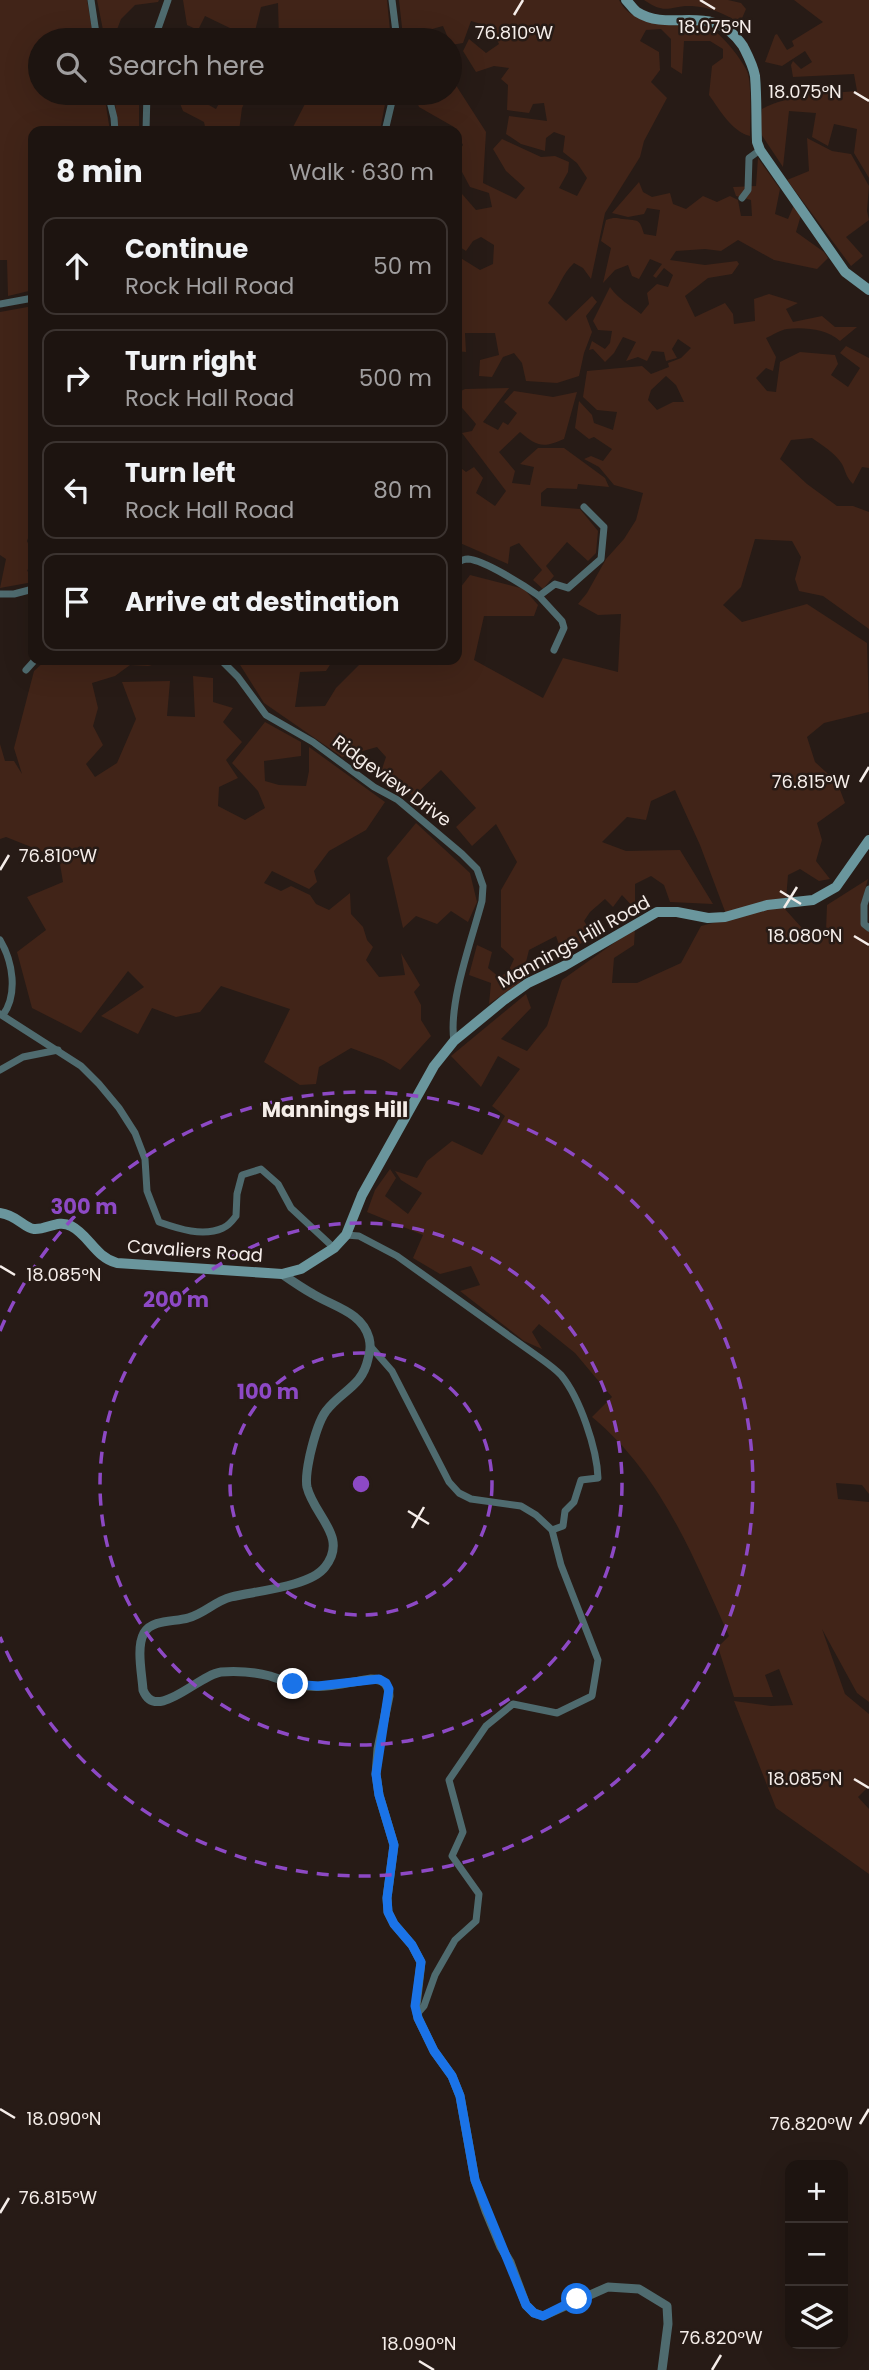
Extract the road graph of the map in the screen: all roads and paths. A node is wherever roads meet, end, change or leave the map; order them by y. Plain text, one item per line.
1 (91, 0) edge
2 (168, 0) edge
3 (392, 0) edge
4 (626, 0) edge
5 (95, 28) edge
6 (158, 28) edge
7 (396, 28) edge
8 (111, 105) edge
9 (147, 105) edge
10 (391, 105) edge
11 (115, 126) edge
12 (146, 126) edge
13 (386, 126) edge
14 (760, 150) junction
15 (742, 198) dead end
16 (869, 290) edge
17 (28, 299) edge
18 (0, 304) edge
19 (584, 507) dead end
20 (462, 561) edge
21 (28, 590) edge
22 (0, 594) edge
23 (539, 596) junction
24 (554, 650) dead end
25 (30, 665) edge
26 (226, 665) edge
27 (26, 670) dead end
28 (869, 841) edge
29 (869, 889) edge
30 (869, 928) edge
31 (0, 940) edge
32 (2, 1014) edge
33 (454, 1041) junction
34 (58, 1050) junction
35 (0, 1070) edge
36 (0, 1213) edge
37 (346, 1235) junction
38 (334, 1248) junction
39 (282, 1274) junction
40 (371, 1347) junction
41 (552, 1530) junction
42 (418, 2018) junction
43 (662, 2370) edge

1 - 5 street
2 - 6 street
3 - 7 street
4 - 14 main road
8 - 11 street
9 - 12 street
10 - 13 street
14 - 15 street
14 - 16 main road
17 - 18 street
19 - 23 street
20 - 23 street
21 - 22 street
23 - 24 street
25 - 27 street
26 - 33 street, Ridgeview Drive
28 - 33 main road, Mannings Hill Road
29 - 30 street
31 - 32 street
32 - 34 street
33 - 37 main road, Mannings Hill Road
34 - 35 street
34 - 38 street
36 - 39 main road, Cavaliers Road
37 - 38 main road, Mannings Hill Road
37 - 41 street
38 - 39 main road, Mannings Hill Road
39 - 40 street
40 - 41 street
40 - 42 street
41 - 42 street
42 - 43 street

